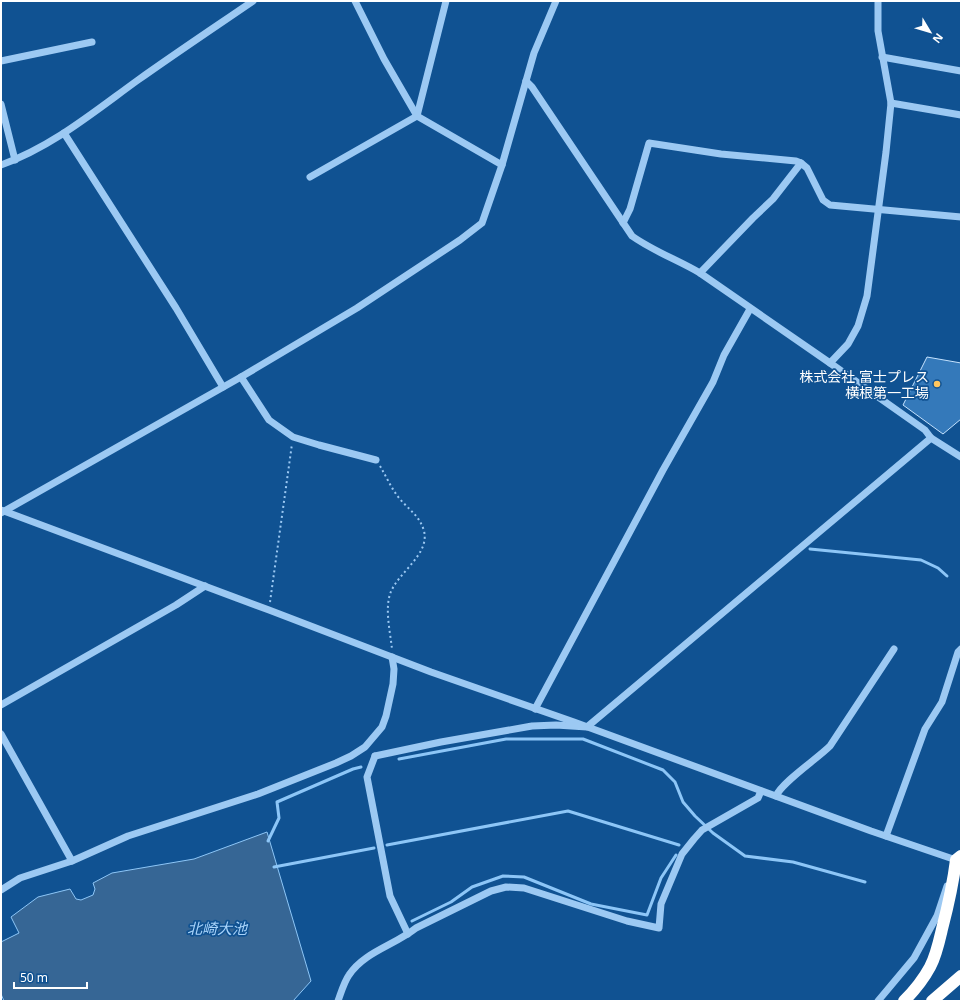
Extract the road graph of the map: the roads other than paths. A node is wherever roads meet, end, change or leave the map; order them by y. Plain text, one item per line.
1 (254, 1) edge
2 (355, 1) edge
3 (446, 1) edge
4 (556, 1) edge
5 (878, 1) edge
6 (92, 42) dead end
7 (882, 57) junction
8 (1, 61) edge
9 (961, 71) edge
10 (526, 81) junction
11 (890, 103) junction
12 (1, 104) edge
13 (961, 114) edge
14 (417, 116) junction
15 (64, 133) junction
16 (15, 160) junction
17 (801, 163) junction
18 (1, 165) edge
19 (502, 165) junction
20 (310, 177) dead end
21 (878, 211) junction
22 (961, 217) edge
23 (623, 223) junction
24 (700, 273) junction
25 (750, 309) junction
26 (830, 363) junction
27 (241, 376) junction
28 (223, 387) junction
29 (931, 438) junction
30 (961, 457) edge
31 (376, 460) road end
32 (2, 512) edge
33 (206, 586) junction
34 (894, 649) dead end
35 (961, 649) edge
36 (392, 657) junction
37 (1, 705) edge
38 (535, 709) junction
39 (587, 727) junction
40 (1, 734) edge
41 (365, 748) junction
42 (375, 756) junction
43 (762, 791) junction
44 (776, 796) junction
45 (886, 836) junction
46 (959, 859) edge
47 (72, 861) junction
48 (1, 890) edge
49 (408, 934) junction
50 (961, 976) edge
51 (961, 980) edge
52 (338, 1001) edge
53 (878, 1001) edge
54 (904, 1001) edge
55 (932, 1001) edge
56 (936, 1001) edge

1 - 15 street
2 - 14 street
3 - 14 street
4 - 10 street
5 - 7 street
6 - 8 street
7 - 9 street
7 - 11 street
10 - 19 street
10 - 23 street
11 - 13 street
11 - 21 street
12 - 16 street
14 - 19 street
14 - 20 street
15 - 16 street
15 - 28 street
16 - 18 street
17 - 21 street
17 - 23 street
17 - 24 street
19 - 27 street
21 - 22 street
21 - 26 street
23 - 24 street
24 - 25 street
25 - 26 street
25 - 38 street
26 - 29 street
27 - 28 street
27 - 31 street
28 - 32 street
29 - 30 street
29 - 39 street
32 - 33 street
33 - 36 street
33 - 37 street
34 - 44 street
35 - 45 street
36 - 38 street
36 - 41 street
38 - 39 street
39 - 42 street
39 - 43 street
40 - 47 street
41 - 42 street
41 - 47 street
42 - 49 street
43 - 44 street
43 - 49 street
44 - 45 street
45 - 46 street
46 - 53 street
46 - 54 highway
47 - 48 street
49 - 52 street
50 - 55 highway
51 - 56 highway

